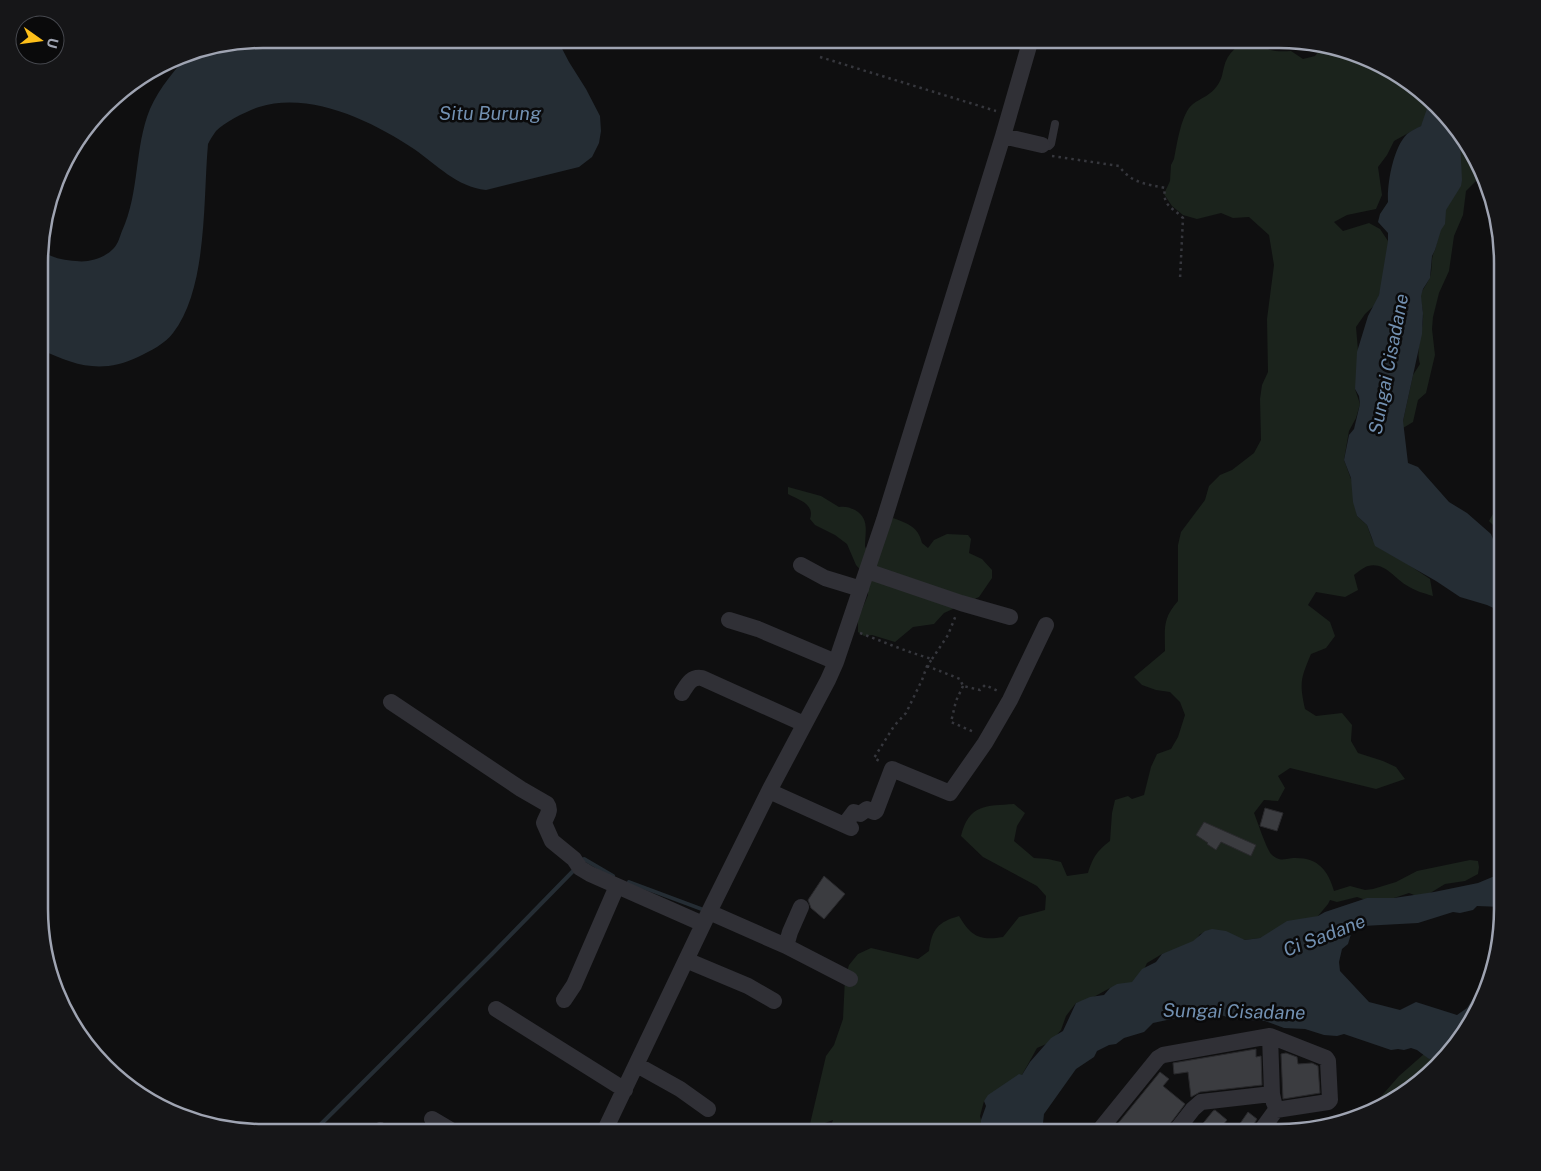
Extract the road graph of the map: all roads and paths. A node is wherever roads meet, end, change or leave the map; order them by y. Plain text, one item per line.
1 (1028, 48) edge
2 (820, 57) dead end
3 (1009, 116) junction
4 (1054, 124) dead end
5 (1009, 138) junction
6 (1046, 150) junction
7 (1180, 279) dead end
8 (800, 565) dead end
9 (866, 571) junction
10 (861, 589) junction
11 (962, 603) junction
12 (1010, 617) dead end
13 (729, 620) dead end
14 (1046, 625) dead end
15 (847, 628) junction
16 (932, 660) junction
17 (836, 662) junction
18 (927, 666) junction
19 (963, 686) junction
20 (682, 693) dead end
21 (1012, 696) junction
22 (391, 702) dead end
23 (804, 724) junction
24 (988, 737) junction
25 (892, 768) junction
26 (769, 791) junction
27 (617, 886) junction
28 (801, 907) dead end
29 (706, 918) junction
30 (786, 946) junction
31 (686, 960) junction
32 (850, 979) dead end
33 (564, 1000) dead end
34 (774, 1001) dead end
35 (496, 1009) dead end
36 (1270, 1036) junction
37 (637, 1065) junction
38 (625, 1090) junction
39 (1274, 1102) junction
40 (708, 1109) dead end
41 (432, 1119) dead end
42 (440, 1124) edge
43 (608, 1124) edge
44 (1104, 1124) edge
45 (1182, 1124) edge
46 (1264, 1124) edge

1 - 3 street
2 - 3 path
3 - 5 street
4 - 6 lane
5 - 6 street
5 - 9 street
6 - 7 path
8 - 10 street
9 - 10 street
9 - 11 street
10 - 15 street
11 - 12 street
11 - 16 path
13 - 17 street
14 - 21 street
15 - 16 path
15 - 17 street
16 - 18 path
17 - 23 street
18 - 19 path
18 - 25 path
19 - 21 path
19 - 24 path
20 - 23 street
21 - 24 street
22 - 27 street
23 - 26 street
24 - 25 street
25 - 26 street
26 - 29 street
27 - 29 street
27 - 33 street
28 - 30 street
29 - 30 street
29 - 31 street
30 - 32 street
31 - 34 street
31 - 37 street
35 - 38 street
36 - 39 street
36 - 39 street
36 - 44 street
37 - 38 street
37 - 40 street
38 - 43 street
39 - 45 street
39 - 46 street
41 - 42 street

